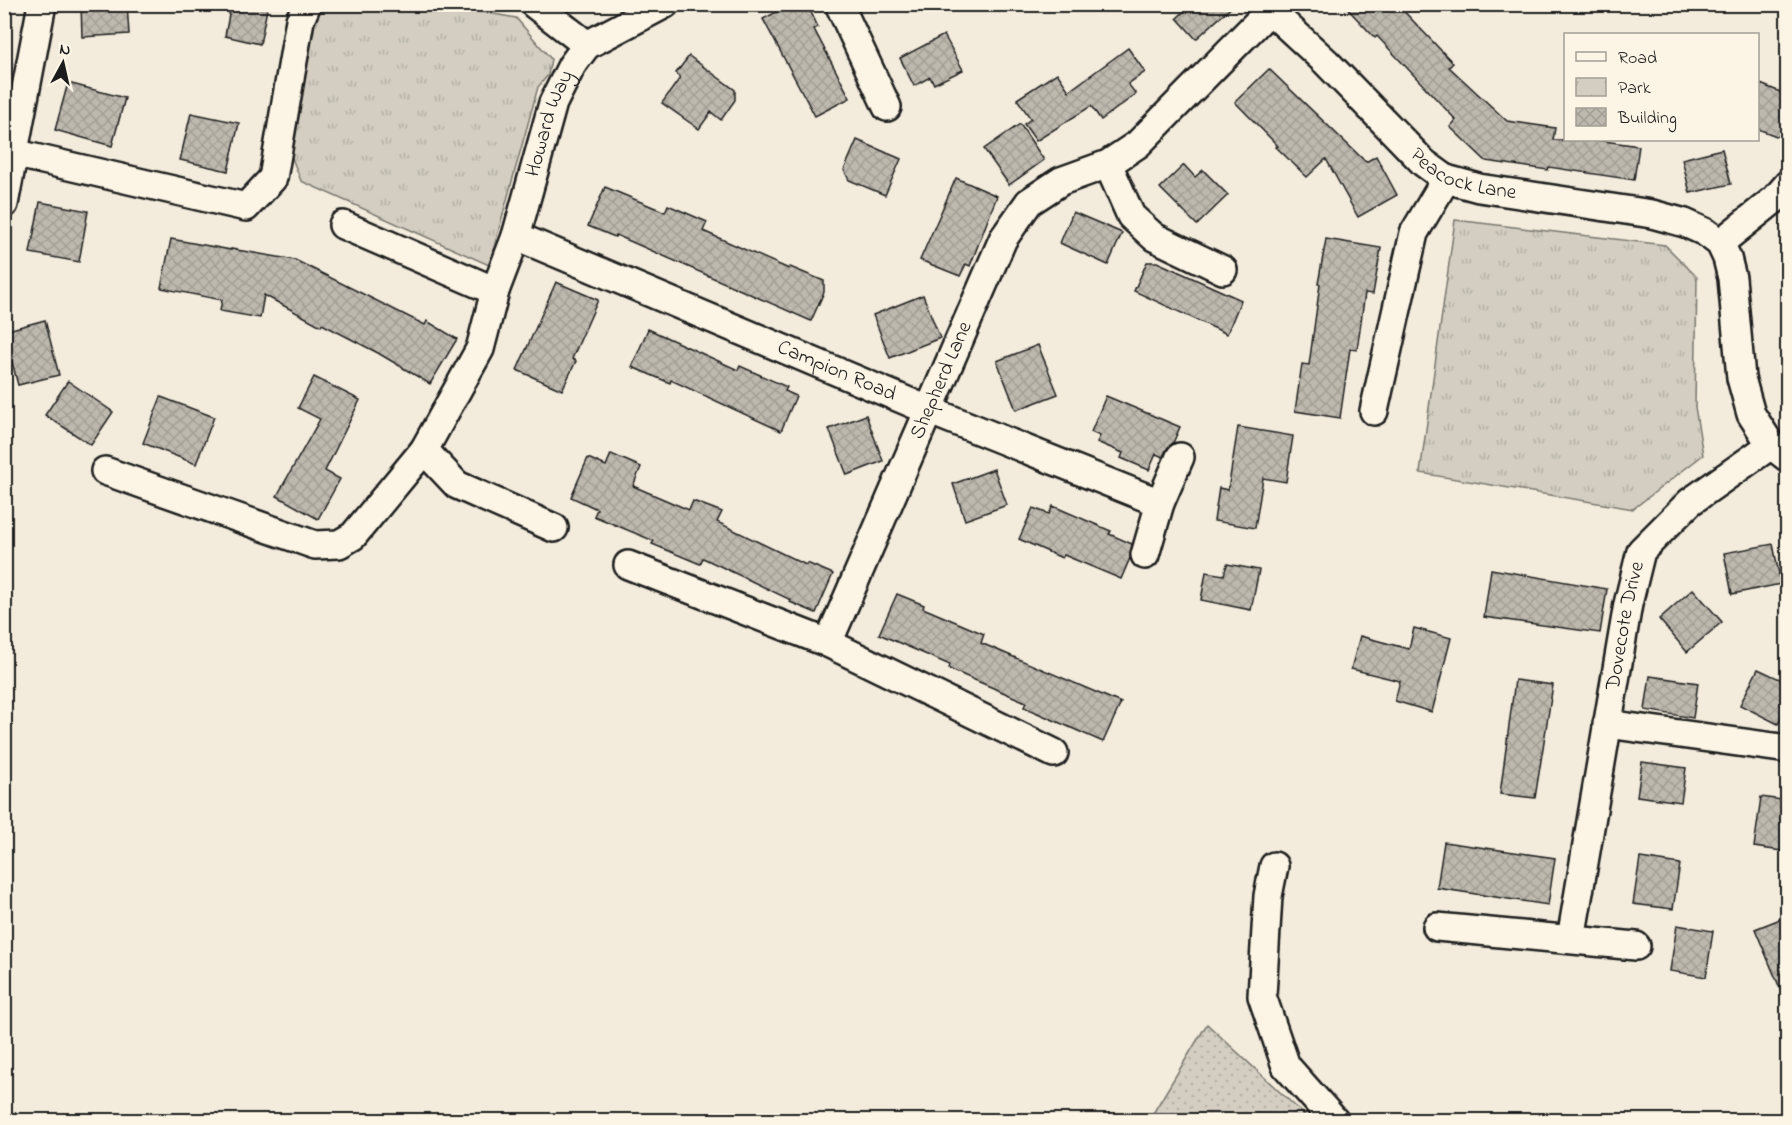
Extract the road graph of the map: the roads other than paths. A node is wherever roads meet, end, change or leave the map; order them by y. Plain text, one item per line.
1 (42, 4) edge
2 (307, 4) edge
3 (534, 4) edge
4 (665, 4) edge
5 (839, 4) edge
6 (1266, 8) edge
7 (587, 45) junction
8 (887, 107) dead end
9 (13, 153) junction
10 (1108, 164) junction
11 (1446, 178) junction
12 (1788, 184) edge
13 (4, 204) edge
14 (343, 225) dead end
15 (516, 236) junction
16 (1720, 243) junction
17 (1223, 270) dead end
18 (495, 291) junction
19 (928, 410) junction
20 (1374, 411) dead end
21 (424, 450) junction
22 (1779, 452) edge
23 (1180, 457) dead end
24 (105, 471) dead end
25 (1160, 503) junction
26 (554, 528) dead end
27 (1145, 555) dead end
28 (628, 565) dead end
29 (828, 643) junction
30 (1607, 724) junction
31 (1788, 749) edge
32 (1054, 753) dead end
33 (1274, 866) dead end
34 (1437, 927) dead end
35 (1571, 939) junction
36 (1636, 946) dead end
37 (1334, 1120) edge

1 - 9 street
2 - 9 street
3 - 7 street
4 - 7 street, Howard Way
5 - 8 street
6 - 10 street, Shepherd Lane
6 - 11 street, Peacock Lane
7 - 15 street, Howard Way
9 - 13 street
10 - 17 street
10 - 19 street, Shepherd Lane
11 - 16 street, Peacock Lane
11 - 20 street
12 - 16 street
14 - 18 street
15 - 18 street, Howard Way
15 - 19 street, Campion Road
16 - 22 street
18 - 21 street, Howard Way
19 - 25 street, Campion Road
19 - 29 street, Shepherd Lane
21 - 24 street, Howard Way
21 - 26 street
22 - 30 street, Dovecote Drive
23 - 25 street
25 - 27 street
28 - 29 street
29 - 32 street
30 - 31 street
30 - 35 street, Dovecote Drive
33 - 37 street
34 - 35 street
35 - 36 street

